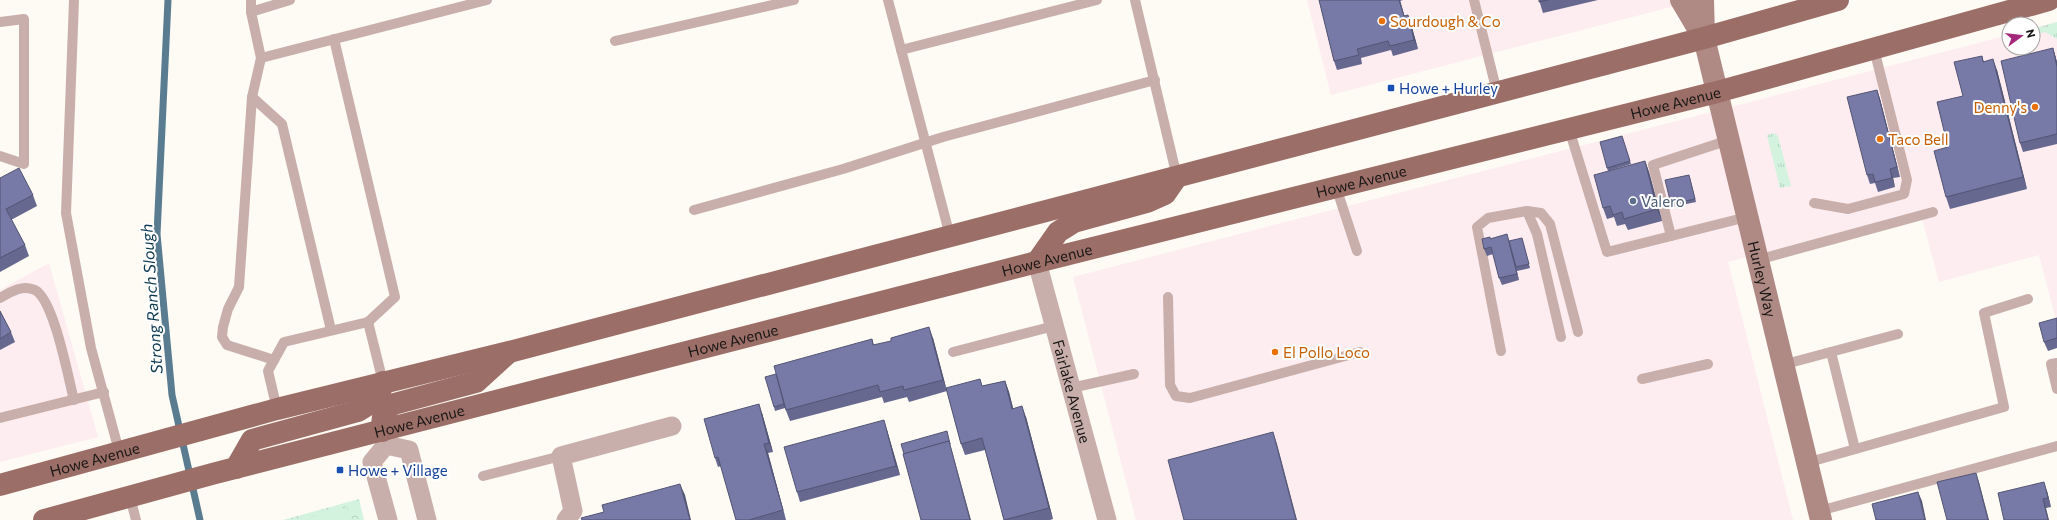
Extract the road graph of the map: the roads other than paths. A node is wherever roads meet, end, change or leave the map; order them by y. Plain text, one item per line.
1 (74, 0) edge
2 (251, 0) edge
3 (290, 0) edge
4 (487, 0) edge
5 (794, 0) edge
6 (888, 0) edge
7 (1097, 0) edge
8 (1135, 0) edge
9 (1474, 0) edge
10 (1681, 0) edge
11 (1703, 0) edge
12 (1838, 0) edge
13 (2048, 0) edge
14 (251, 12) junction
15 (0, 22) edge
16 (1704, 38) junction
17 (334, 39) junction
18 (616, 41) dead end
19 (1874, 49) junction
20 (901, 50) junction
21 (261, 58) junction
22 (1156, 80) junction
23 (1498, 92) junction
24 (1717, 92) junction
25 (252, 97) junction
26 (1569, 129) junction
27 (1728, 140) junction
28 (926, 144) junction
29 (0, 156) edge
30 (1177, 177) junction
31 (1336, 187) junction
32 (1814, 203) dead end
33 (694, 210) dead end
34 (1527, 211) junction
35 (1933, 212) dead end
36 (1746, 217) junction
37 (950, 236) junction
38 (1671, 236) junction
39 (1357, 251) dead end
40 (1757, 260) junction
41 (1037, 262) junction
42 (1168, 297) dead end
43 (0, 298) edge
44 (2028, 299) dead end
45 (368, 322) junction
46 (1054, 326) junction
47 (332, 330) junction
48 (1578, 332) dead end
49 (1898, 334) dead end
50 (1561, 337) dead end
51 (1501, 351) dead end
52 (509, 352) junction
53 (954, 352) dead end
54 (1360, 352) dead end
55 (1831, 352) junction
56 (274, 360) junction
57 (2057, 363) edge
58 (1708, 364) dead end
59 (1782, 365) junction
60 (1134, 374) dead end
61 (1642, 379) dead end
62 (383, 382) junction
63 (1072, 388) junction
64 (2057, 389) edge
65 (104, 392) junction
66 (74, 400) junction
67 (277, 409) junction
68 (0, 418) edge
69 (672, 426) dead end
70 (384, 438) junction
71 (2057, 446) edge
72 (1855, 449) junction
73 (119, 451) junction
74 (562, 456) junction
75 (1806, 463) junction
76 (236, 468) junction
77 (483, 476) dead end
78 (0, 485) edge
79 (130, 497) junction
80 (1820, 515) edge
81 (46, 520) edge
82 (136, 520) edge
83 (388, 520) edge
84 (427, 520) edge
85 (566, 520) edge
86 (1108, 520) edge

1 - 65 lane
2 - 14 lane
3 - 14 lane
4 - 17 lane
5 - 18 lane
6 - 20 lane
7 - 20 lane
8 - 22 lane
9 - 23 lane
10 - 16 street, Hurley Way
11 - 16 street, Hurley Way
12 - 16 main road, Howe Avenue
13 - 19 main road, Howe Avenue
14 - 21 lane
15 - 29 lane
16 - 23 main road, Howe Avenue
16 - 24 street, Hurley Way
17 - 21 lane
17 - 45 lane
19 - 24 main road, Howe Avenue
19 - 32 lane
20 - 28 lane
21 - 25 lane
22 - 28 lane
22 - 30 lane
23 - 30 main road, Howe Avenue
24 - 26 main road, Howe Avenue
24 - 27 street, Hurley Way
25 - 47 lane
25 - 56 lane
26 - 31 main road, Howe Avenue
26 - 38 lane
27 - 36 street, Hurley Way
27 - 38 lane
28 - 33 lane
28 - 37 lane
30 - 37 main road, Howe Avenue
30 - 41 main road
31 - 39 lane
31 - 41 main road, Howe Avenue
34 - 48 lane
34 - 50 lane
34 - 51 lane
35 - 40 lane
36 - 38 lane
36 - 40 street, Hurley Way
37 - 52 main road, Howe Avenue
40 - 59 street, Hurley Way
41 - 46 street, Fairlake Avenue
41 - 70 main road, Howe Avenue
42 - 54 lane
43 - 66 lane
44 - 72 lane
45 - 47 lane
45 - 62 lane
46 - 53 lane
46 - 63 street, Fairlake Avenue
47 - 56 lane
49 - 55 lane
52 - 62 main road, Howe Avenue
52 - 70 main road
55 - 59 lane
55 - 72 lane
56 - 67 lane
57 - 64 lane
58 - 61 lane
59 - 75 street, Hurley Way
60 - 63 lane
62 - 67 main road, Howe Avenue
62 - 76 main road
63 - 86 street, Fairlake Avenue
65 - 66 lane
65 - 73 lane
66 - 68 lane
67 - 73 main road, Howe Avenue
69 - 74 street
70 - 76 main road, Howe Avenue
70 - 83 street
70 - 84 street
71 - 80 lane
72 - 75 lane
73 - 78 main road, Howe Avenue
74 - 77 lane
74 - 85 street
75 - 80 street, Hurley Way
76 - 79 main road, Howe Avenue
79 - 81 main road, Howe Avenue
79 - 82 lane

